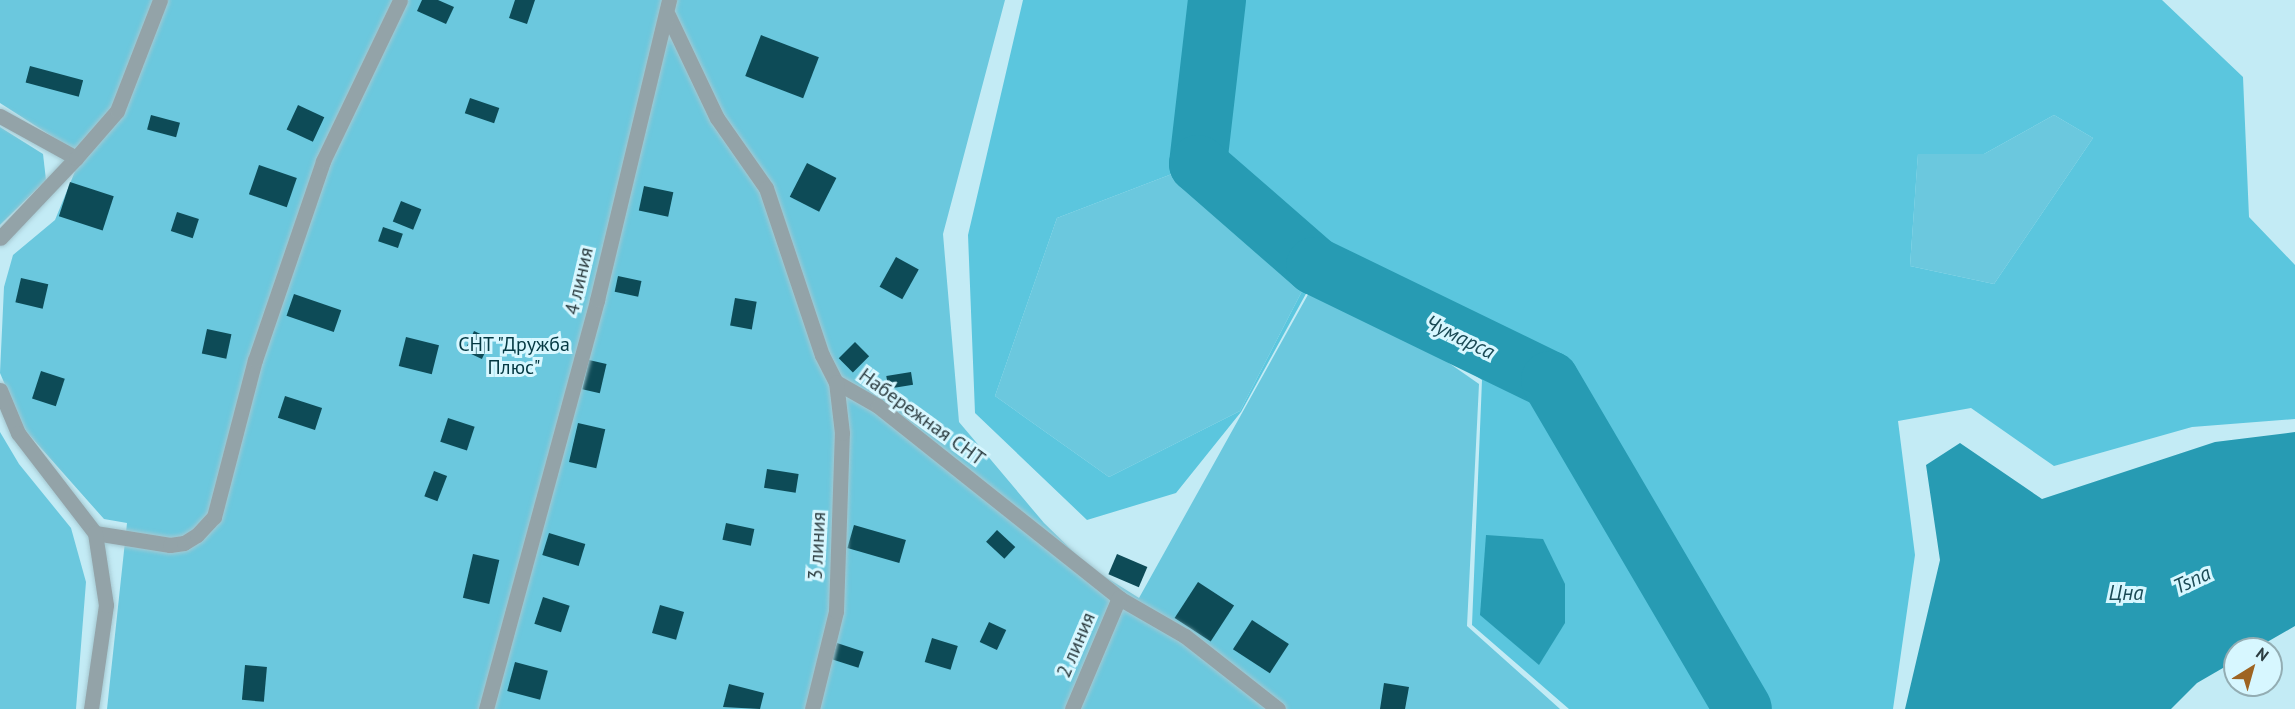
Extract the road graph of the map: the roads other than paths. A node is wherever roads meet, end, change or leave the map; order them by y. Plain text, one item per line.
1 (160, 0) edge
2 (400, 0) edge
3 (669, 8) edge
4 (0, 116) edge
5 (76, 158) junction
6 (0, 238) edge
7 (836, 382) junction
8 (0, 390) edge
9 (95, 533) junction
10 (1119, 598) junction
11 (91, 709) edge
12 (486, 709) edge
13 (812, 709) edge
14 (1072, 709) edge
15 (1278, 709) edge

1 - 5 lane
2 - 9 lane
3 - 7 lane, Набережная СНТ
3 - 12 lane, 4 линия
4 - 5 lane
5 - 6 lane
7 - 10 lane, Набережная СНТ
7 - 13 lane, 3 линия
8 - 9 lane
9 - 11 lane
10 - 14 lane, 2 линия
10 - 15 lane, Набережная СНТ

